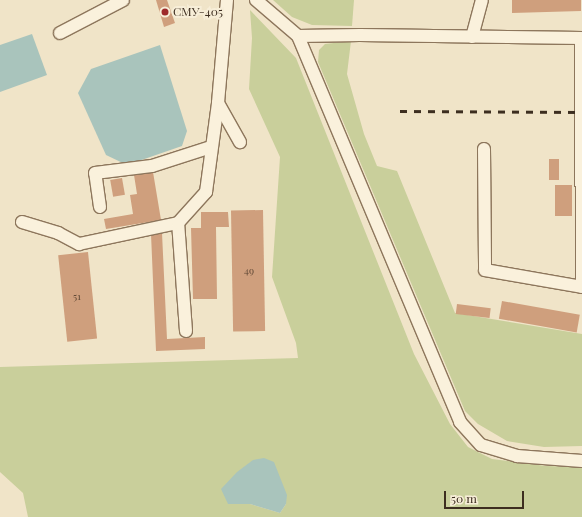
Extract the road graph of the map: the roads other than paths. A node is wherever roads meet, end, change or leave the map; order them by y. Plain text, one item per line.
1 (124, 0) edge
2 (227, 0) edge
3 (256, 0) edge
4 (482, 0) edge
5 (60, 33) dead end
6 (298, 36) junction
7 (472, 37) junction
8 (581, 38) edge
9 (218, 103) junction
10 (240, 142) dead end
11 (211, 147) junction
12 (484, 149) dead end
13 (100, 208) dead end
14 (22, 222) dead end
15 (178, 223) junction
16 (582, 228) edge
17 (582, 287) edge
18 (186, 331) dead end
19 (582, 461) edge

1 - 5 street
2 - 9 street
3 - 6 street
4 - 7 street
6 - 7 street
6 - 19 street
7 - 8 street
8 - 16 street
9 - 10 street
9 - 11 street
11 - 13 street
11 - 15 street
12 - 17 street
14 - 15 street
15 - 18 street
16 - 17 street

